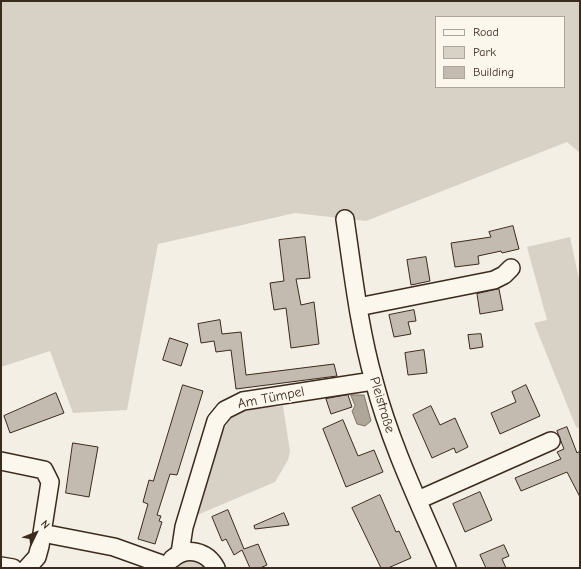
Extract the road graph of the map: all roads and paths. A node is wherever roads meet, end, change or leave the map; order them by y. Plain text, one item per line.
1 (345, 219) dead end
2 (511, 268) dead end
3 (358, 307) junction
4 (374, 381) junction
5 (551, 441) dead end
6 (1, 461) edge
7 (418, 500) junction
8 (42, 532) junction
9 (180, 553) junction
10 (1, 566) edge
11 (167, 567) edge
12 (13, 568) edge
13 (27, 568) edge
14 (216, 568) edge
15 (447, 568) edge

1 - 3 street, Pleistraße
2 - 3 street
3 - 4 street, Pleistraße
4 - 7 street, Pleistraße
4 - 9 street, Am Tümpel
5 - 7 street
6 - 8 street
7 - 15 street, Pleistraße
8 - 11 street
8 - 13 street
9 - 11 street
9 - 14 street
10 - 12 street

